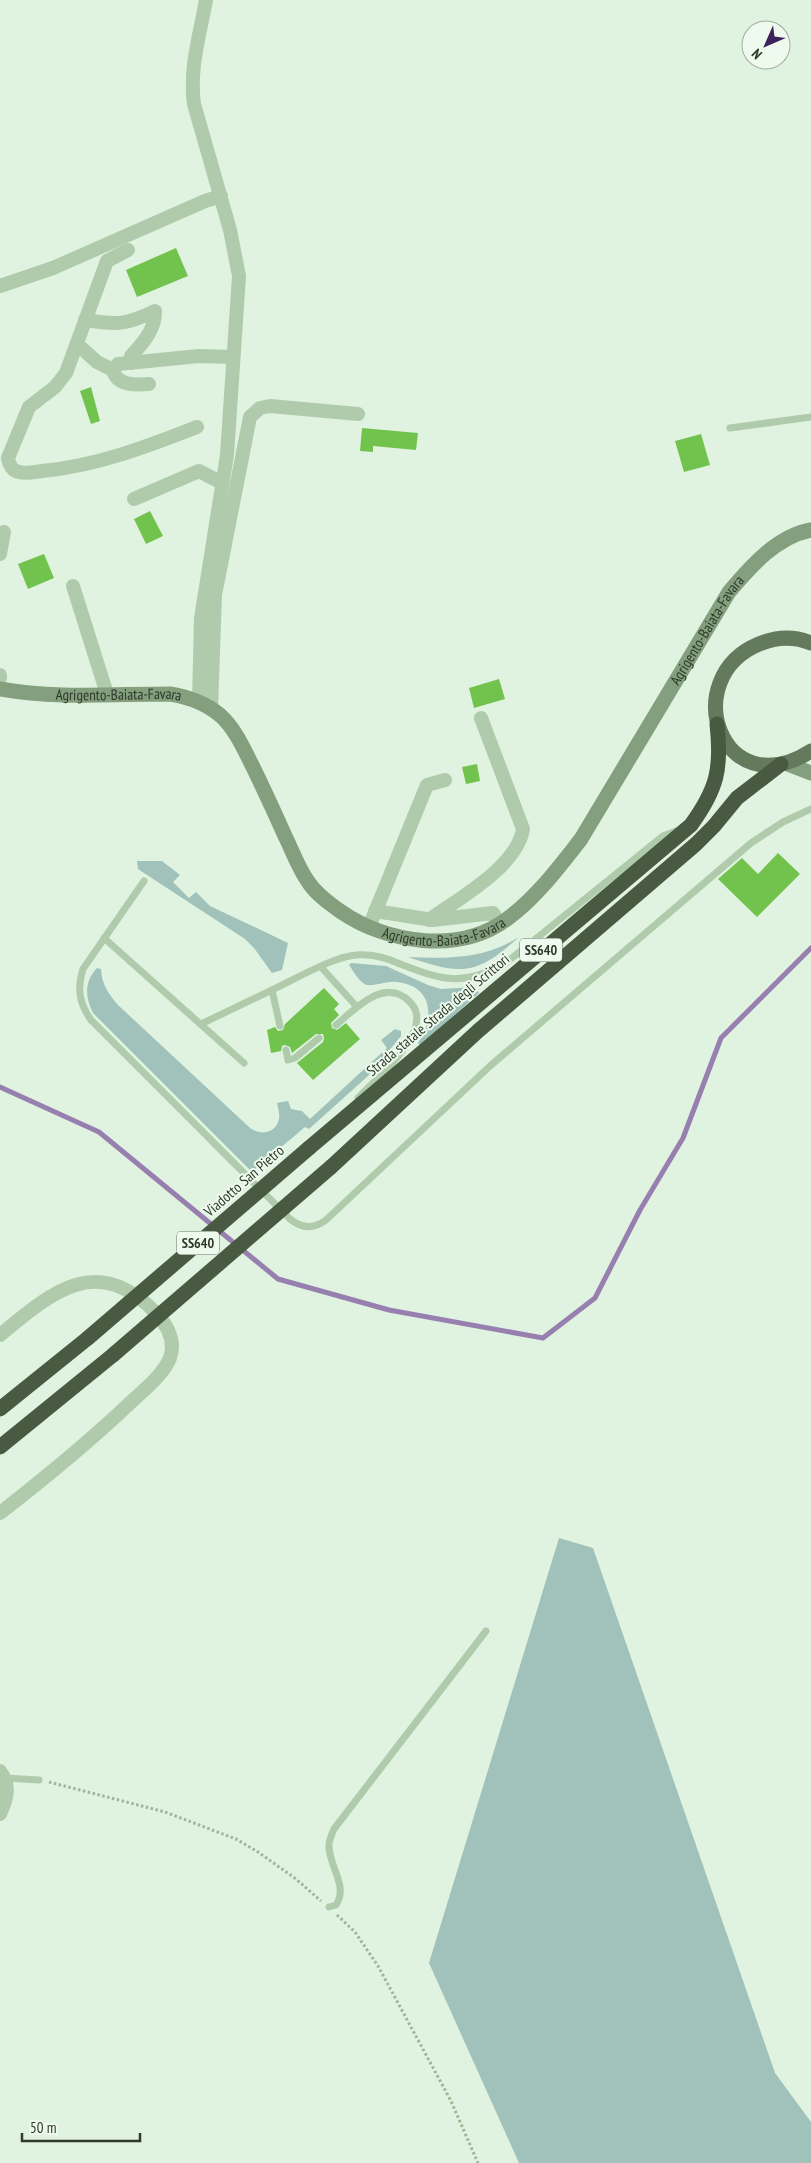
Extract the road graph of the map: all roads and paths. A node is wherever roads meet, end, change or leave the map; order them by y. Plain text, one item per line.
1 (206, 0) edge
2 (221, 196) junction
3 (128, 250) dead end
4 (0, 286) edge
5 (85, 320) junction
6 (77, 344) junction
7 (234, 357) junction
8 (131, 363) junction
9 (113, 370) junction
10 (149, 384) dead end
11 (358, 414) dead end
12 (811, 417) edge
13 (197, 427) dead end
14 (730, 428) dead end
15 (222, 483) junction
16 (134, 499) dead end
17 (811, 530) edge
18 (4, 532) dead end
19 (0, 554) edge
20 (73, 586) dead end
21 (809, 640) edge
22 (0, 689) edge
23 (107, 694) junction
24 (205, 705) junction
25 (481, 718) dead end
26 (717, 724) junction
27 (811, 751) edge
28 (783, 763) junction
29 (811, 773) edge
30 (445, 780) dead end
31 (811, 809) edge
32 (691, 825) junction
33 (144, 881) dead end
34 (375, 911) junction
35 (429, 920) junction
36 (500, 924) junction
37 (369, 927) junction
38 (104, 938) junction
39 (321, 967) junction
40 (272, 990) junction
41 (358, 1007) junction
42 (201, 1024) junction
43 (336, 1025) dead end
44 (280, 1026) dead end
45 (319, 1038) dead end
46 (286, 1050) dead end
47 (244, 1063) dead end
48 (309, 1148) junction
49 (0, 1336) edge
50 (0, 1409) edge
51 (0, 1447) edge
52 (0, 1513) edge
53 (486, 1631) dead end
54 (3, 1775) edge
55 (39, 1780) joint
56 (0, 1814) edge
57 (328, 1907) junction
58 (478, 2163) edge

1 - 2 street
2 - 4 street
2 - 7 street
3 - 5 street
5 - 6 street
5 - 8 street
6 - 9 street
6 - 13 street
7 - 8 street
7 - 15 street
8 - 9 street
9 - 10 street
11 - 24 street
12 - 14 lane
15 - 16 street
15 - 24 street
17 - 36 street, Agrigento-Baiata-Favara
18 - 19 street
20 - 23 street
21 - 26 main road
22 - 23 street, Agrigento-Baiata-Favara
23 - 24 street, Agrigento-Baiata-Favara
24 - 37 street, Agrigento-Baiata-Favara
25 - 35 street
26 - 28 main road
26 - 32 highway, Strada statale Strada degli Scrittori / SS640
27 - 28 main road
28 - 29 street
28 - 51 highway, SS640, bridge
30 - 34 street
31 - 38 lane
32 - 39 lane
32 - 48 highway, Strada statale Strada degli Scrittori / SS640
33 - 38 lane
34 - 35 street
34 - 37 street
35 - 36 street
36 - 37 street, Agrigento-Baiata-Favara
38 - 42 lane
39 - 40 lane
39 - 41 lane
40 - 42 lane
40 - 44 lane
41 - 43 lane
41 - 48 lane
42 - 47 lane
45 - 46 lane
48 - 50 highway, Viadotto San Pietro / SS640, bridge
49 - 52 street
53 - 57 lane
54 - 55 lane
54 - 56 street
55 - 57 path
57 - 58 path

